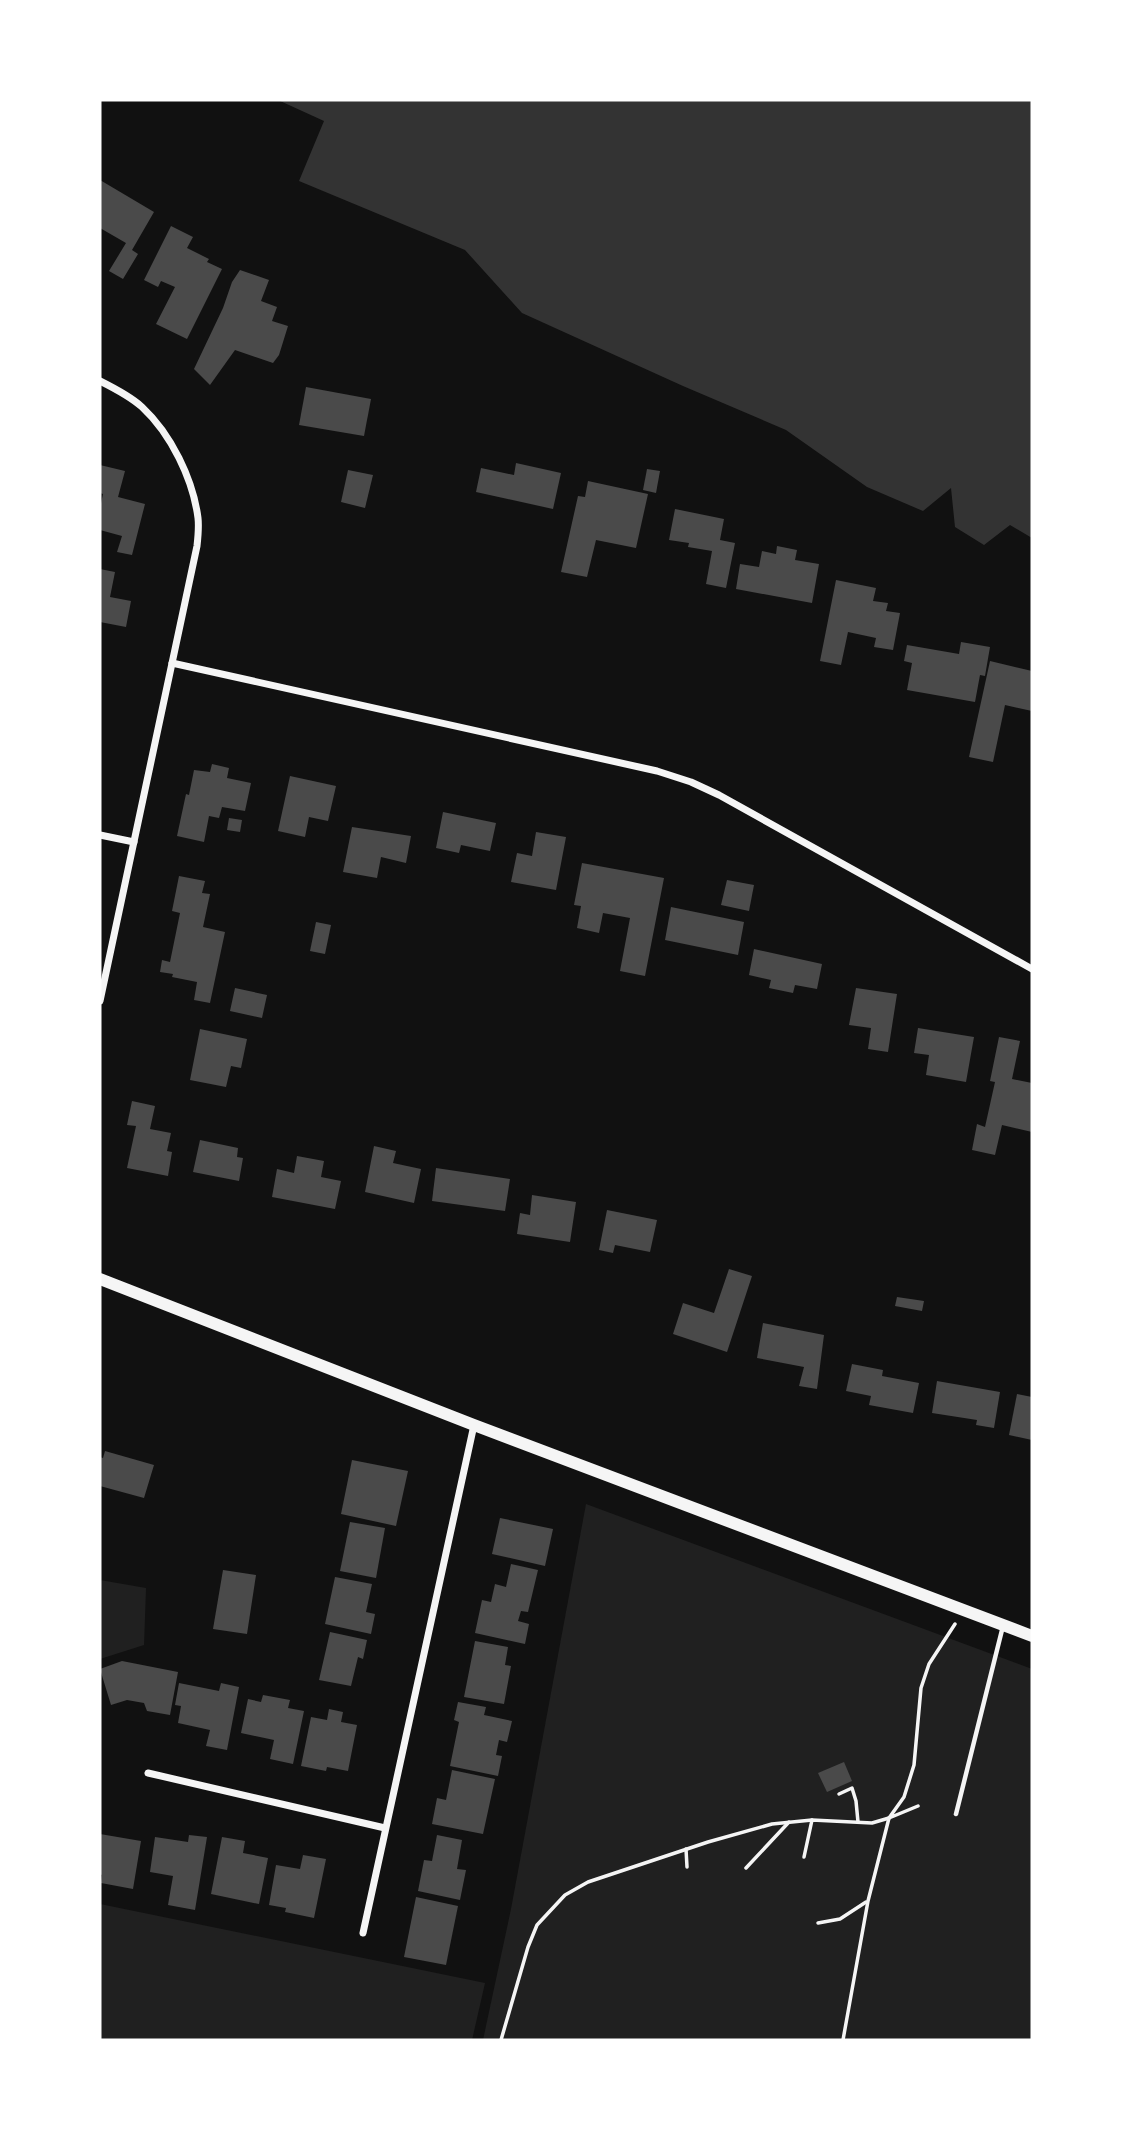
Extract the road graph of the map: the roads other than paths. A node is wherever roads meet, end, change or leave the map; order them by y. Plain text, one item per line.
1 (100, 381) edge
2 (172, 663) junction
3 (100, 835) edge
4 (134, 842) junction
5 (1032, 969) edge
6 (100, 1001) edge
7 (100, 1279) edge
8 (474, 1425) junction
9 (1004, 1626) junction
10 (1032, 1636) edge
11 (148, 1773) dead end
12 (956, 1814) dead end
13 (385, 1828) junction
14 (363, 1933) dead end

1 - 2 street
2 - 4 street
2 - 5 street
3 - 4 street
4 - 6 street
7 - 8 main road
8 - 9 main road
8 - 13 street
9 - 10 main road
9 - 12 lane
11 - 13 street
13 - 14 street

